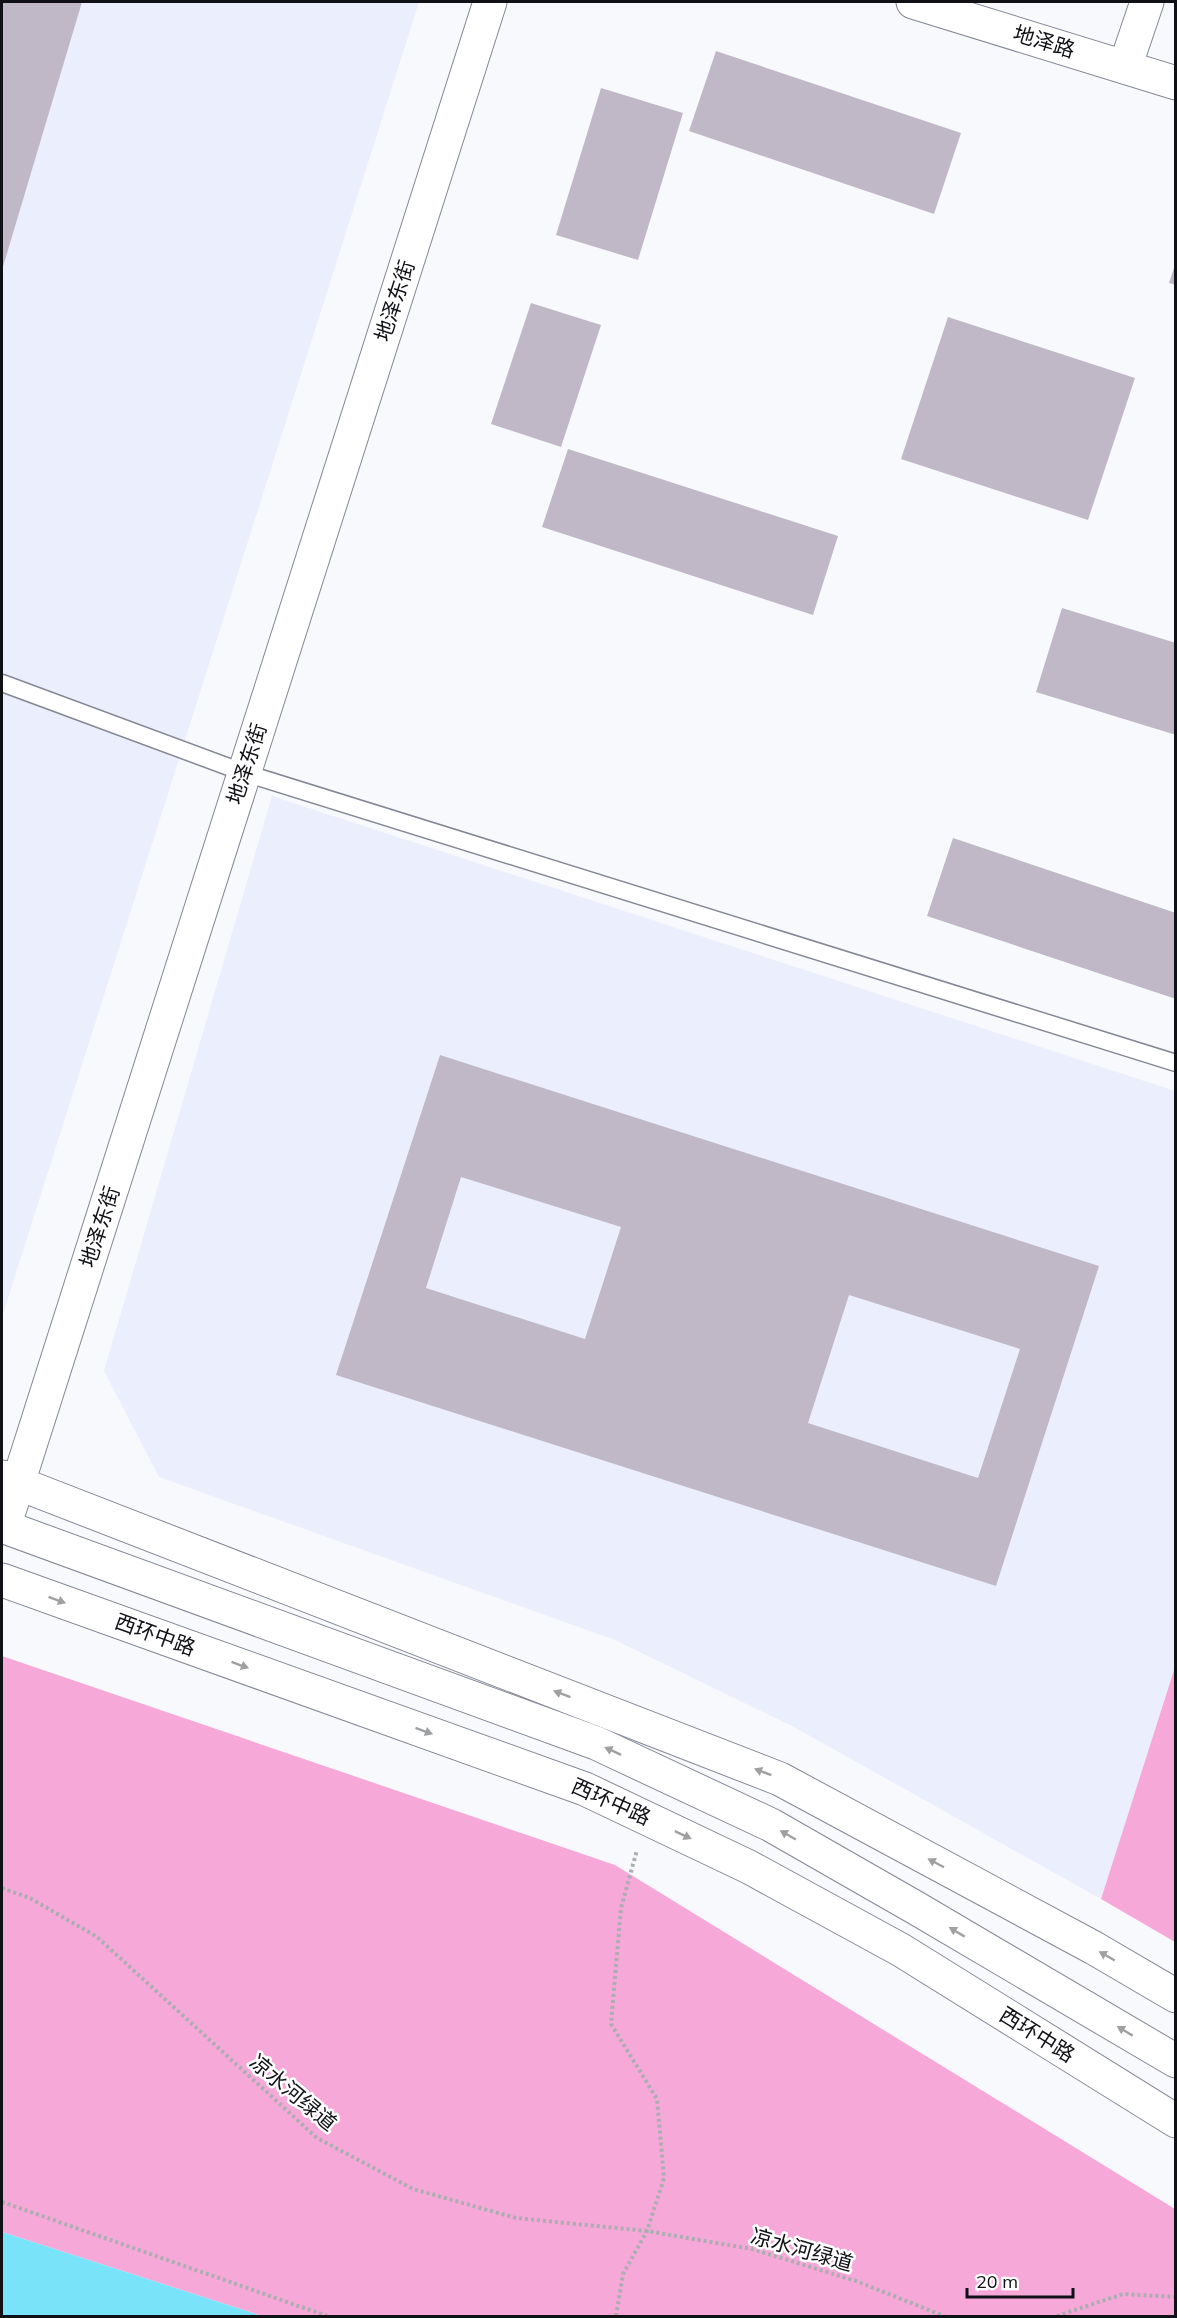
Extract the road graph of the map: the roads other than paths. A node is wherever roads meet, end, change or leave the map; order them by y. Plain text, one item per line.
1 (490, 2) edge
2 (914, 2) edge
3 (1147, 2) edge
4 (1125, 68) junction
5 (1176, 83) edge
6 (2, 683) edge
7 (245, 773) junction
8 (1176, 1062) edge
9 (10, 1480) edge
10 (3, 1527) edge
11 (2, 1580) edge
12 (1176, 1996) edge
13 (1176, 2061) edge
14 (1176, 2121) edge

1 - 7 street, 地泽东街
2 - 4 street, 地泽路
3 - 4 street
4 - 5 street, 地泽路
6 - 7 lane
7 - 8 lane
7 - 9 street, 地泽东街
9 - 10 street, 地泽东街
12 -> 9 street
13 -> 10 street
11 -> 14 street, 西环中路

